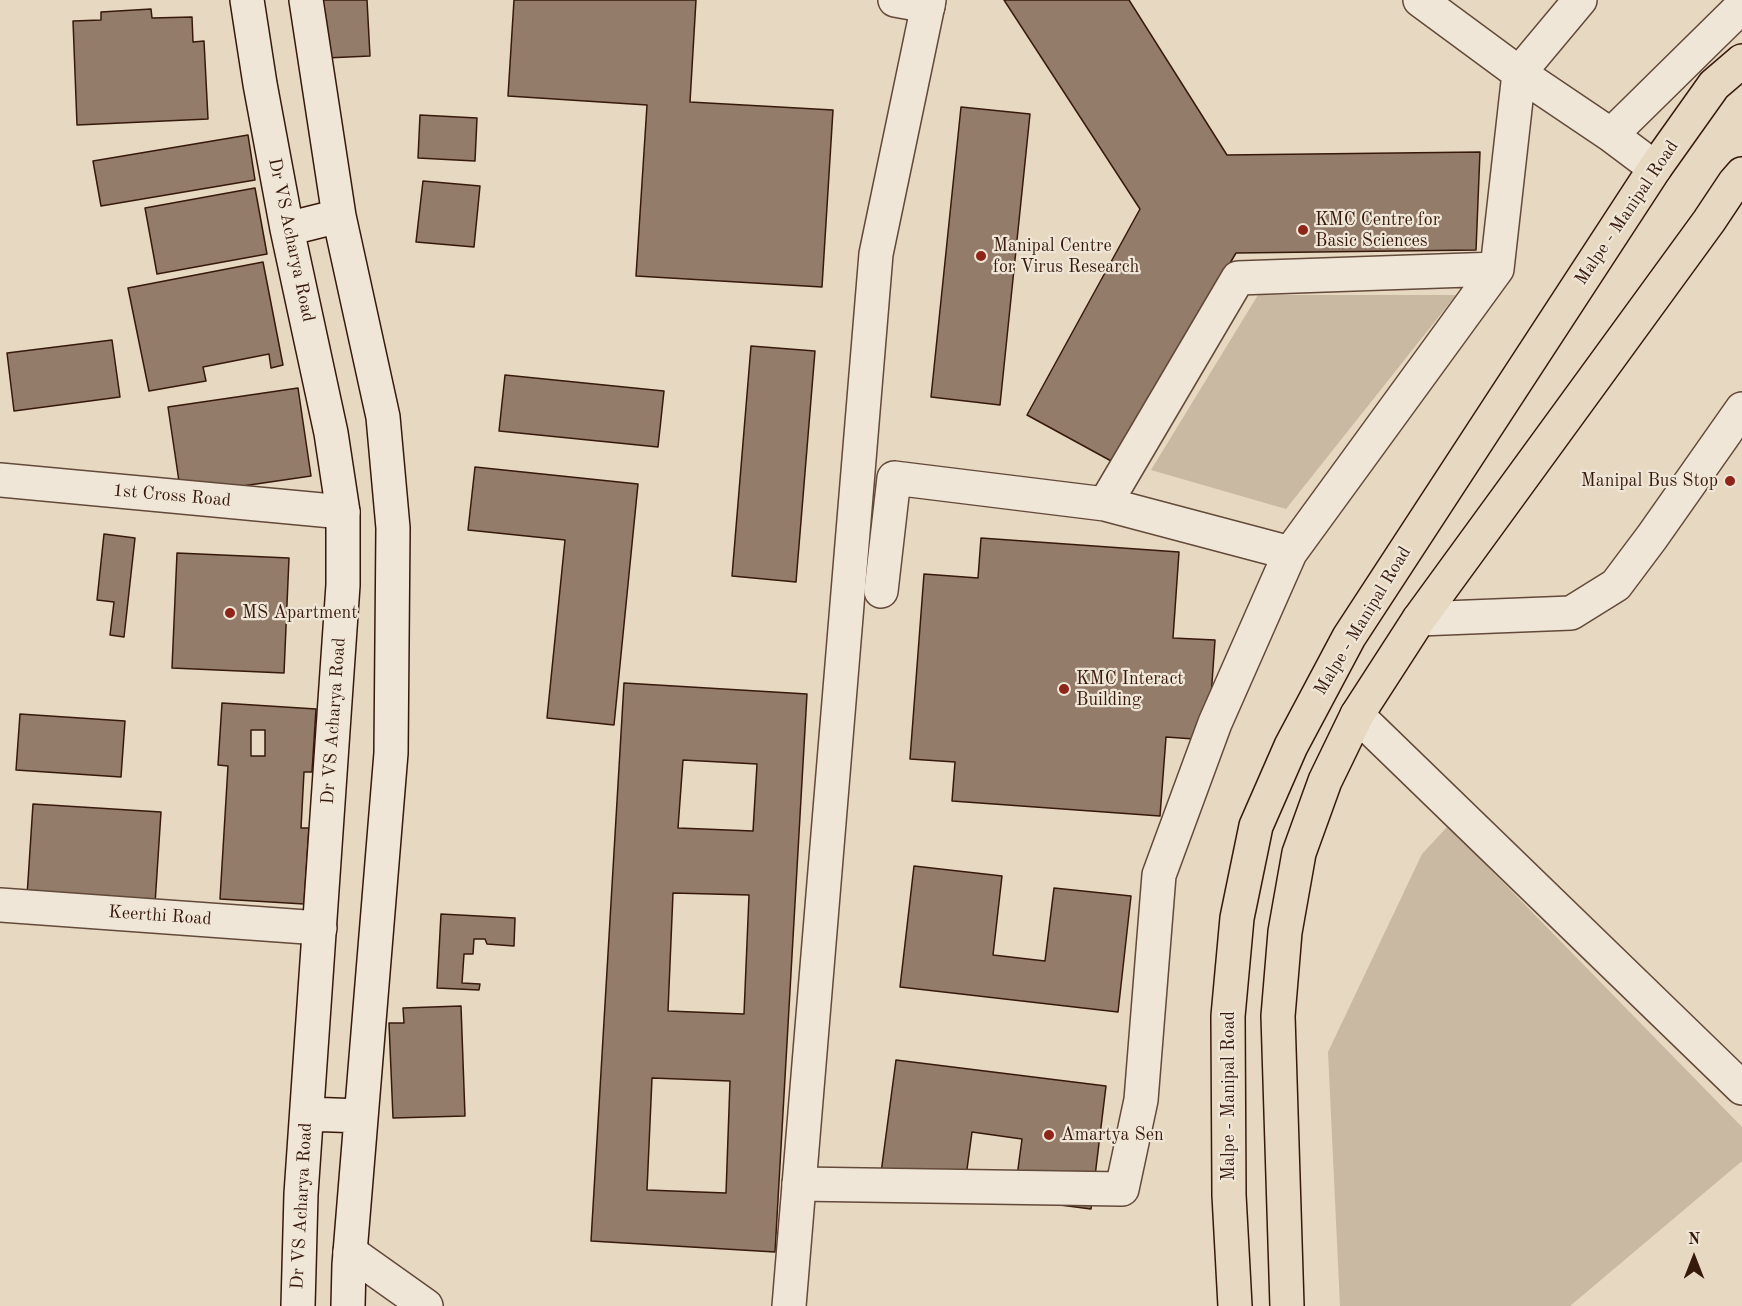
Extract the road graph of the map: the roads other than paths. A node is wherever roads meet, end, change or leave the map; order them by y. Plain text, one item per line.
1 (247, 0) edge
2 (306, 0) edge
3 (895, 0) edge
4 (1420, 0) edge
5 (1580, 0) edge
6 (928, 3) edge
7 (1742, 6) edge
8 (1742, 61) edge
9 (1519, 74) junction
10 (1611, 135) junction
11 (1655, 168) junction
12 (1742, 174) edge
13 (339, 216) junction
14 (288, 229) junction
15 (1497, 269) junction
16 (1742, 409) edge
17 (0, 480) edge
18 (1105, 504) junction
19 (343, 512) junction
20 (1290, 553) junction
21 (881, 591) dead end
22 (1419, 619) junction
23 (1357, 715) junction
24 (0, 905) edge
25 (320, 928) junction
26 (1742, 1088) edge
27 (307, 1114) junction
28 (361, 1116) junction
29 (799, 1184) junction
30 (350, 1252) junction
31 (298, 1306) edge
32 (348, 1306) edge
33 (426, 1306) edge
34 (789, 1306) edge
35 (1235, 1306) edge
36 (1287, 1306) edge

1 - 14 street, Dr VS Acharya Road
2 - 13 street
3 - 6 street
4 - 9 street
5 - 9 street
6 - 29 street
7 - 10 street
8 - 11 highway, Malpe - Manipal Road
9 - 10 street
9 - 15 street
10 - 11 street
11 - 35 highway, Malpe - Manipal Road
12 - 22 highway
13 - 14 street
13 - 28 street
14 - 19 street, Dr VS Acharya Road
15 - 18 street
15 - 20 street
16 - 22 street
17 - 19 street, 1st Cross Road
18 - 20 street
18 - 21 street
19 - 25 street, Dr VS Acharya Road
20 - 29 street
22 - 23 highway
23 - 26 street
23 - 36 highway
24 - 25 street, Keerthi Road
25 - 27 street, Dr VS Acharya Road
27 - 28 street
27 - 31 street, Dr VS Acharya Road
28 - 30 street
29 - 34 street
30 - 32 street
30 - 33 street

